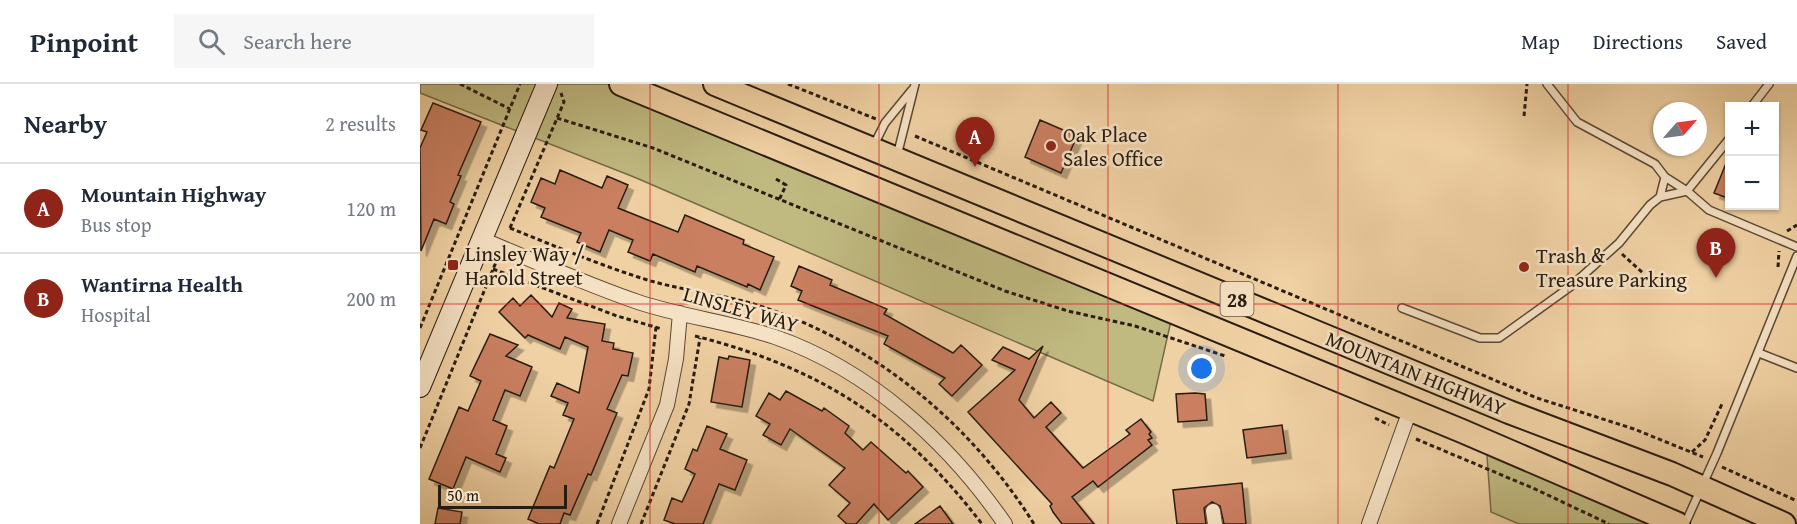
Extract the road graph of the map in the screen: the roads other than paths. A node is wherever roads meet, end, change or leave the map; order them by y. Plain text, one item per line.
1 (621, 84) edge
2 (715, 84) edge
3 (1547, 84) edge
4 (1769, 84) edge
5 (914, 86) edge
6 (552, 87) edge
7 (1755, 102) edge
8 (1725, 144) edge
9 (873, 149) junction
10 (897, 159) junction
11 (1665, 177) junction
12 (871, 186) junction
13 (1687, 191) junction
14 (1660, 197) junction
15 (481, 239) junction
16 (1797, 247) edge
17 (1797, 255) edge
18 (1402, 308) dead end
19 (680, 313) junction
20 (1759, 353) junction
21 (1797, 368) edge
22 (420, 387) edge
23 (1410, 410) junction
24 (1702, 487) junction
25 (619, 524) edge
26 (1005, 524) edge
27 (1369, 524) edge
28 (1678, 524) edge
29 (1685, 524) edge
30 (1784, 524) edge

1 - 12 main road, MOUNTAIN HIGHWAY / 28
2 - 9 main road, MOUNTAIN HIGHWAY / 28
3 - 11 lane
4 - 7 lane
5 - 9 lane
5 - 10 lane
6 - 15 street
8 - 13 lane
9 - 10 main road, MOUNTAIN HIGHWAY / 28
9 - 12 main road
10 - 12 main road
10 - 24 main road, MOUNTAIN HIGHWAY / 28
11 - 13 lane
11 - 14 lane
12 - 23 main road, MOUNTAIN HIGHWAY / 28
13 - 14 lane
13 - 16 lane
14 - 18 lane
15 - 19 street, LINSLEY WAY
15 - 22 street
17 - 20 lane
19 - 25 street
19 - 26 street, LINSLEY WAY
20 - 21 lane
20 - 24 lane
23 - 27 street
23 - 28 main road, MOUNTAIN HIGHWAY / 28
24 - 29 lane
24 - 30 main road, MOUNTAIN HIGHWAY / 28

